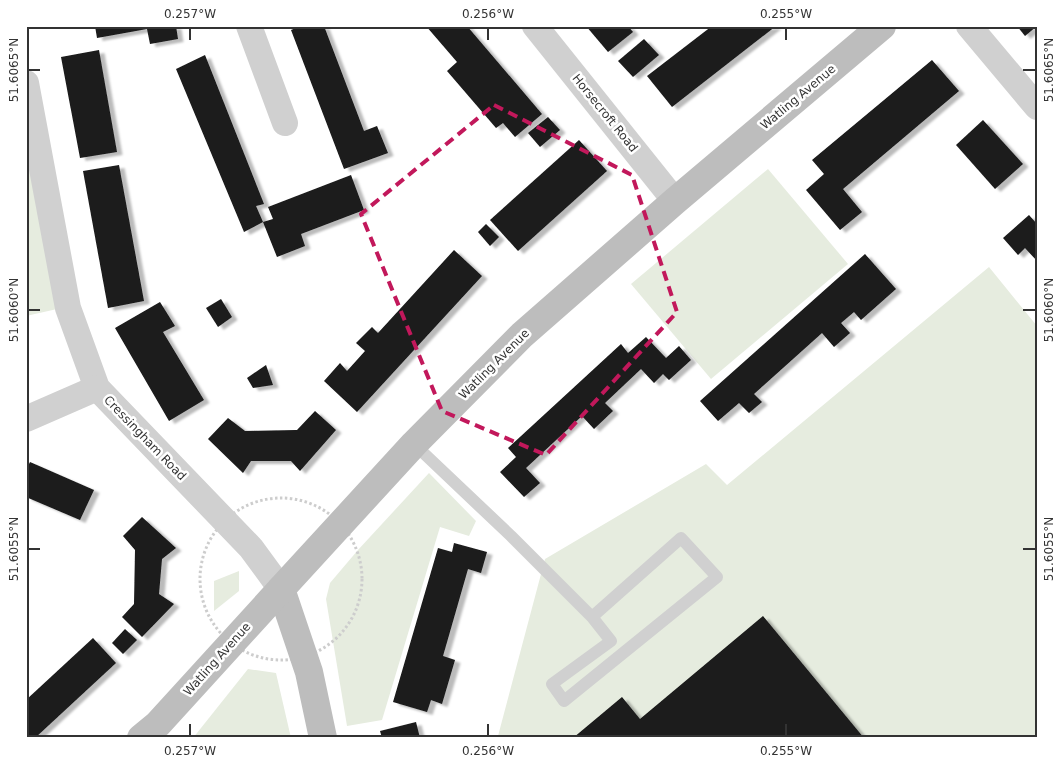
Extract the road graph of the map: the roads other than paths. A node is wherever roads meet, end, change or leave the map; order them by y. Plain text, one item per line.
1 (249, 26) edge
2 (535, 26) edge
3 (882, 26) edge
4 (969, 26) edge
5 (26, 82) edge
6 (1037, 107) edge
7 (285, 123) dead end
8 (675, 200) junction
9 (97, 388) junction
10 (26, 419) edge
11 (414, 444) junction
12 (281, 589) junction
13 (592, 616) junction
14 (141, 738) edge
15 (323, 738) edge

1 - 7 street
2 - 8 street, Horsecroft Road
3 - 8 street, Watling Avenue
4 - 6 street
5 - 9 street, Cressingham Road
8 - 11 street, Watling Avenue
9 - 10 street
9 - 12 street, Cressingham Road
11 - 12 street, Watling Avenue
11 - 13 lane
12 - 14 street, Watling Avenue
12 - 15 street
13 - 13 lane

